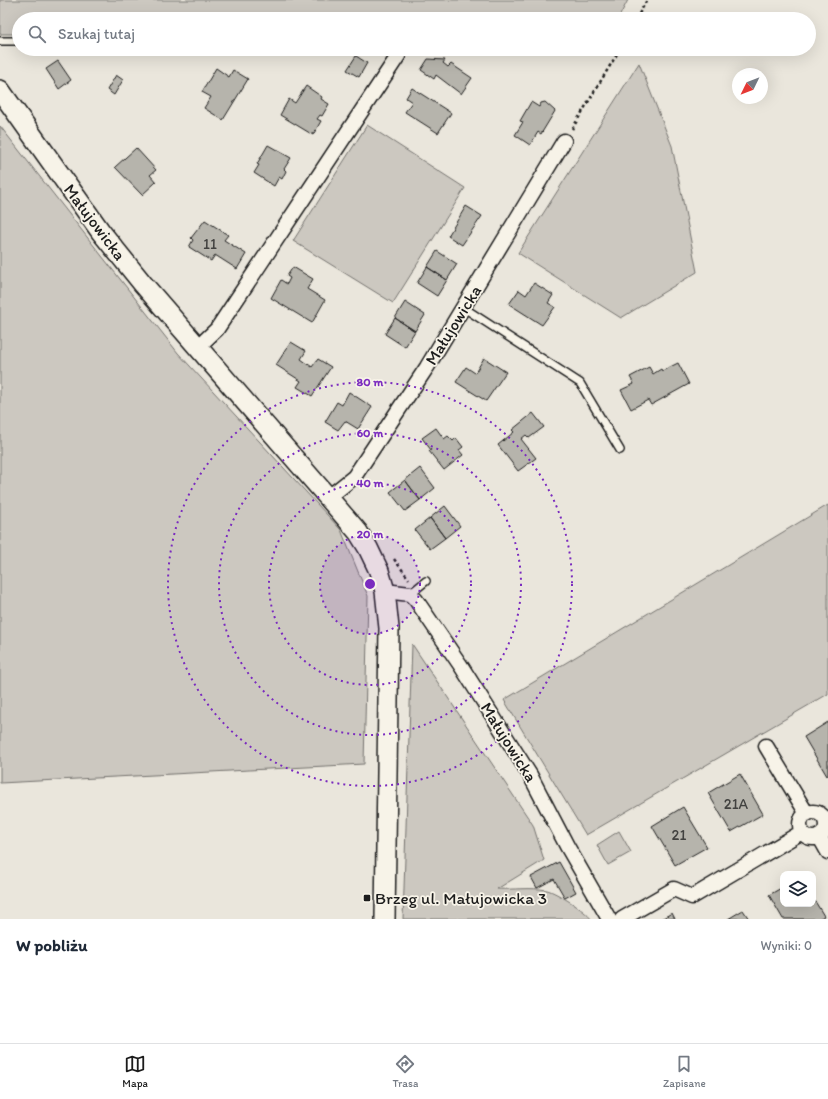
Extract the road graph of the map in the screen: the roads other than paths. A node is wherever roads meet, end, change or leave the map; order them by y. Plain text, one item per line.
1 (0, 41) edge
2 (12, 41) edge
3 (396, 56) edge
4 (0, 90) edge
5 (564, 141) road end
6 (464, 308) junction
7 (198, 348) junction
8 (620, 450) dead end
9 (329, 497) junction
10 (426, 581) dead end
11 (385, 591) junction
12 (410, 594) junction
13 (766, 746) dead end
14 (807, 814) junction
15 (826, 817) edge
16 (802, 832) junction
17 (819, 836) junction
18 (828, 852) edge
19 (385, 919) edge
20 (609, 919) edge
21 (622, 919) edge

1 - 2 lane
3 - 7 street
4 - 7 street, Małujowicka
5 - 6 street, Małujowicka
6 - 8 lane
6 - 9 street, Małujowicka
7 - 9 street, Małujowicka
9 - 11 street, Małujowicka
10 - 12 lane
11 - 12 street
11 - 19 street, Małujowicka
12 - 20 street, Małujowicka
13 - 14 street
14 - 15 street
14 - 16 street
15 - 17 street
16 - 17 street
16 - 21 street
17 - 18 street

